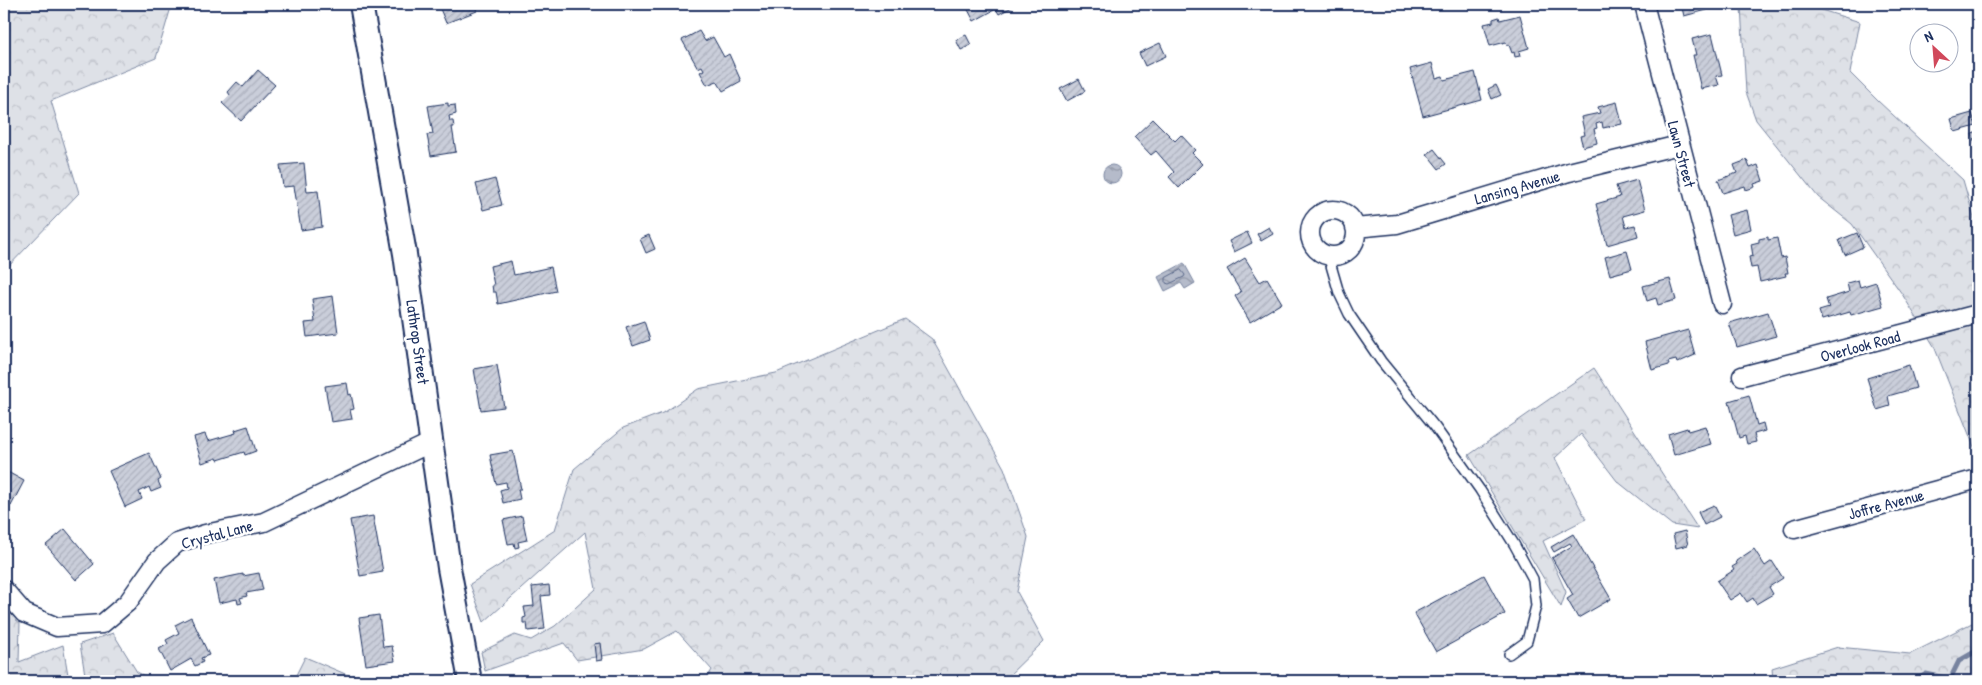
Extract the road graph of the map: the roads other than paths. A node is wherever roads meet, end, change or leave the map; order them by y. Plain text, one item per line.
1 (361, 4) edge
2 (1644, 4) edge
3 (1679, 145) junction
4 (1355, 228) junction
5 (1328, 255) junction
6 (1722, 304) dead end
7 (1978, 314) edge
8 (1742, 376) dead end
9 (432, 442) junction
10 (1978, 479) edge
11 (1794, 529) dead end
12 (4, 590) edge
13 (1509, 654) dead end
14 (470, 681) edge

1 - 9 street, Lathrop Street
2 - 3 street, Lawn Street
3 - 4 street, Lansing Avenue
3 - 6 street, Lawn Street
4 - 5 street
4 - 5 street
5 - 13 lane
7 - 8 street, Overlook Road
9 - 12 street, Crystal Lane
9 - 14 street, Lathrop Street
10 - 11 street, Joffre Avenue

